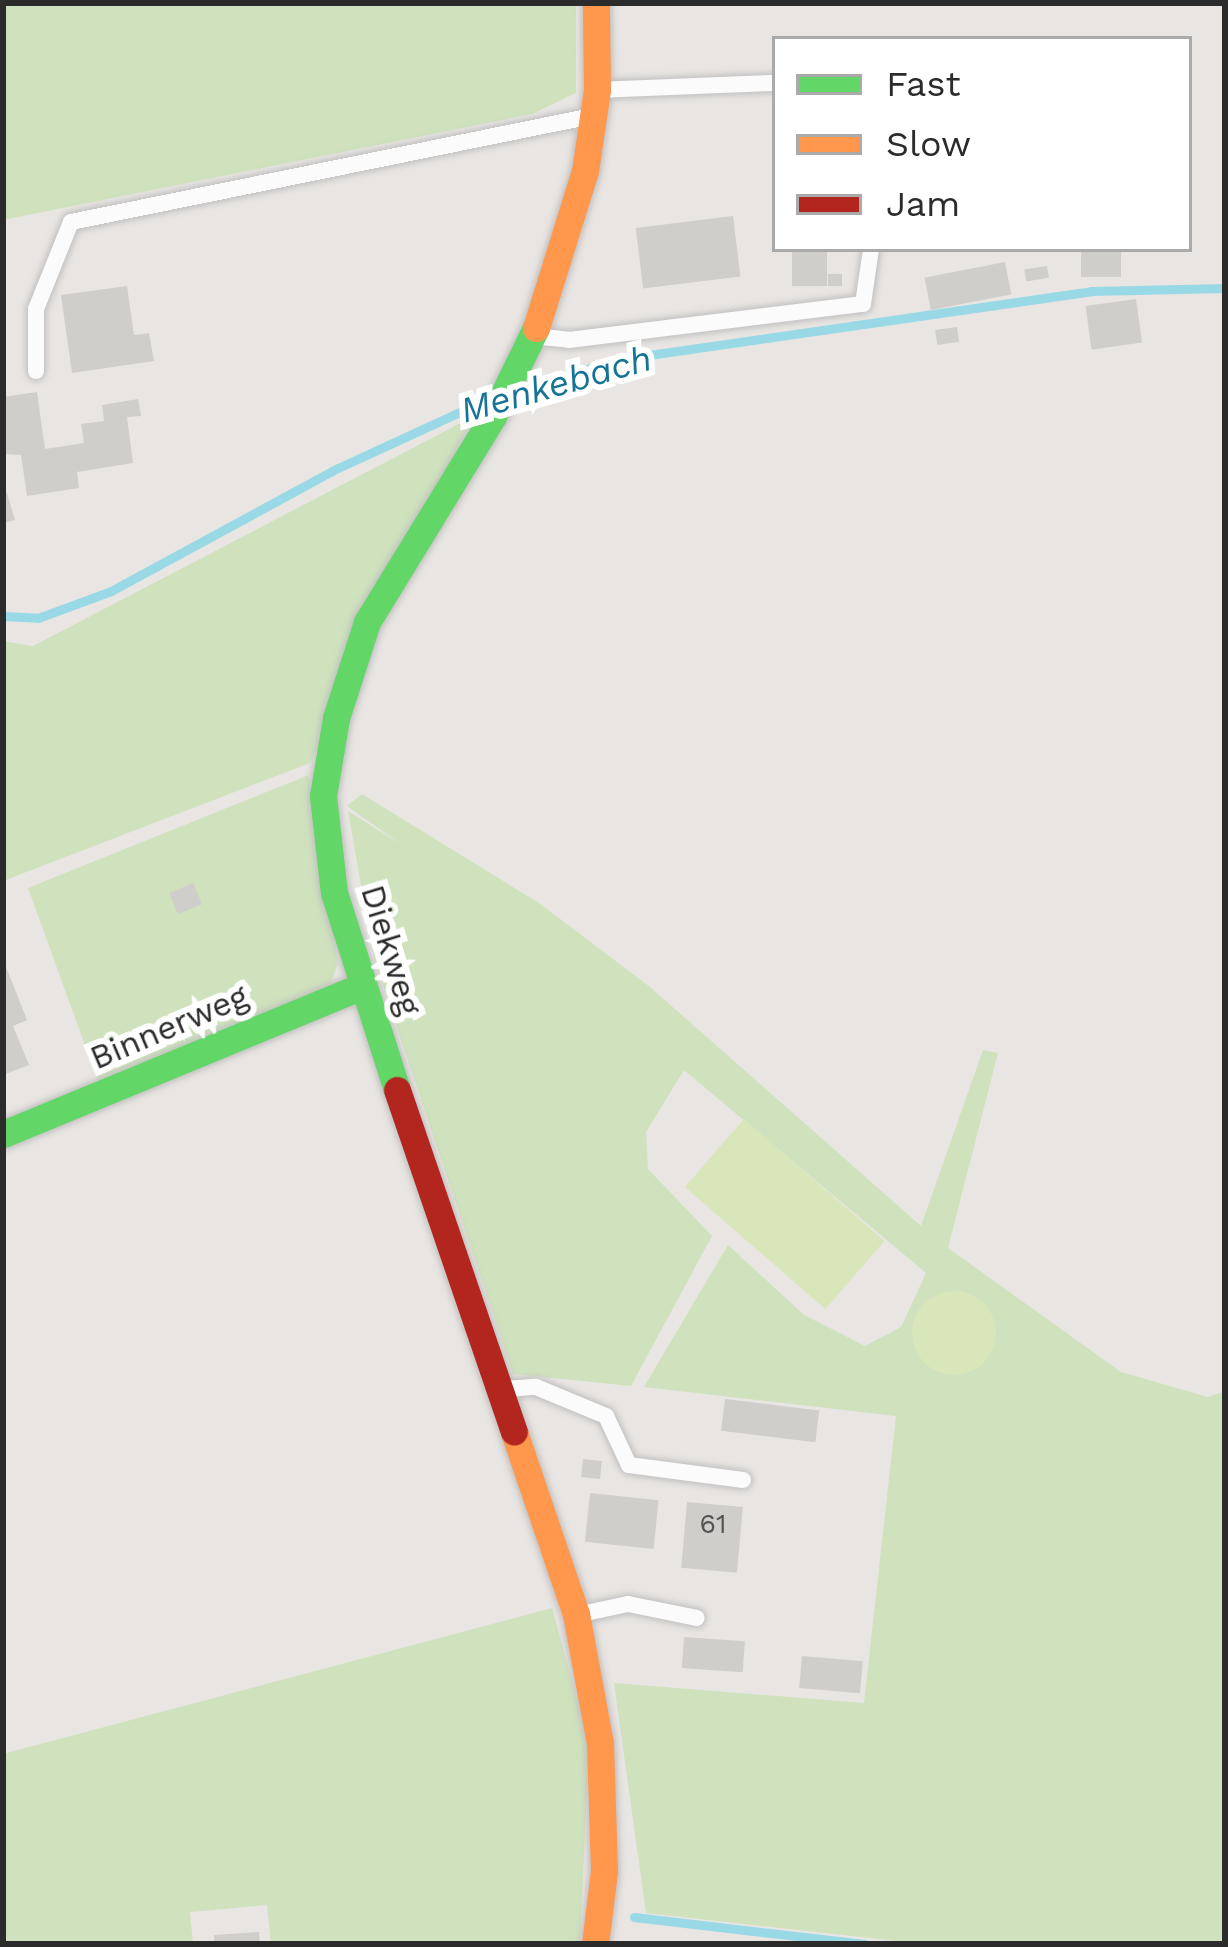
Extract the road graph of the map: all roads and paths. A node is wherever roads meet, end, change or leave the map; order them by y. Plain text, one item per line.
1 (596, 3) edge
2 (772, 83) edge
3 (596, 103) junction
4 (871, 252) edge
5 (532, 336) junction
6 (36, 371) dead end
7 (362, 986) junction
8 (3, 1135) edge
9 (498, 1389) junction
10 (743, 1480) dead end
11 (576, 1615) junction
12 (697, 1618) dead end
13 (595, 1944) edge

1 - 3 street, Diekweg
2 - 3 lane
3 - 5 street, Diekweg
3 - 6 lane
4 - 5 lane
5 - 7 street, Diekweg
7 - 8 street, Binnerweg
7 - 9 street, Diekweg
9 - 10 lane
9 - 11 street, Diekweg
11 - 12 lane
11 - 13 street, Diekweg

